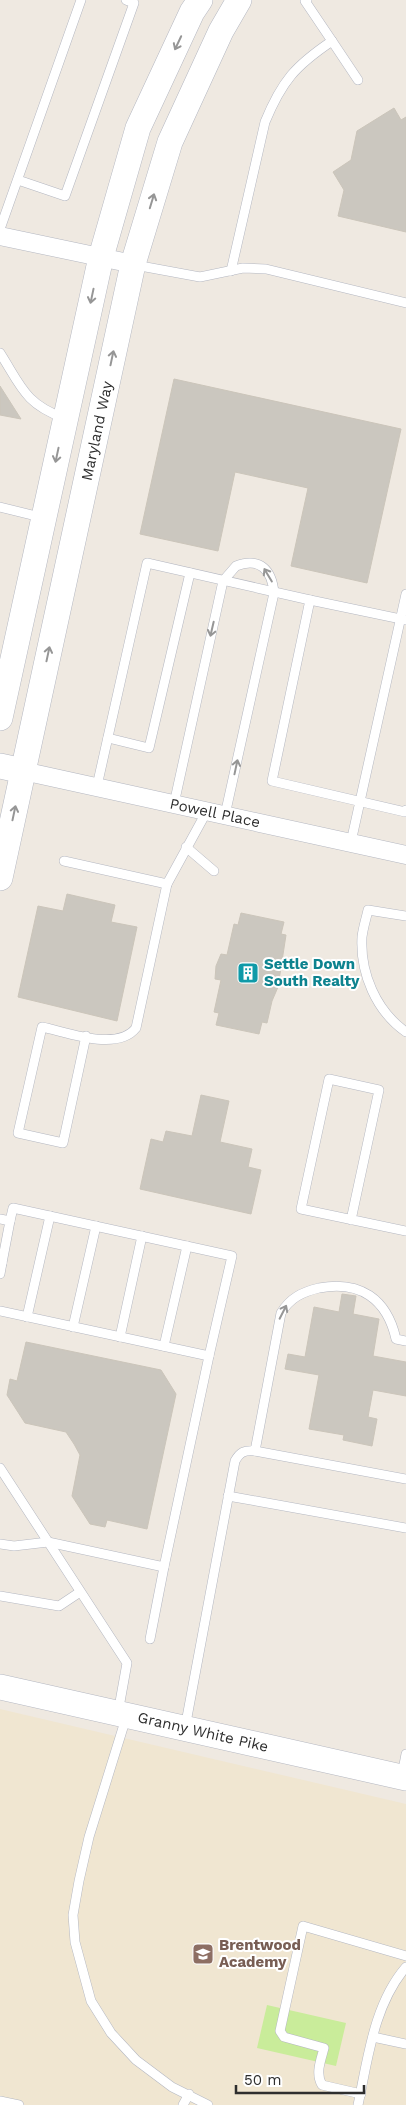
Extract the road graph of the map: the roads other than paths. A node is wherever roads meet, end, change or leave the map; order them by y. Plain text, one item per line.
1 (81, 0) edge
2 (126, 0) edge
3 (200, 0) edge
4 (239, 0) edge
5 (307, 0) edge
6 (332, 41) junction
7 (358, 80) dead end
8 (18, 180) junction
9 (0, 229) edge
10 (0, 236) edge
11 (101, 257) junction
12 (133, 264) junction
13 (231, 271) junction
14 (406, 303) edge
15 (0, 353) edge
16 (65, 419) junction
17 (0, 507) edge
18 (44, 518) junction
19 (190, 573) junction
20 (223, 581) junction
21 (274, 593) junction
22 (406, 594) edge
23 (310, 600) junction
24 (403, 620) edge
25 (0, 718) edge
26 (108, 738) junction
27 (12, 768) edge
28 (98, 786) junction
29 (360, 802) junction
30 (174, 804) junction
31 (406, 810) edge
32 (207, 811) junction
33 (225, 815) junction
34 (351, 842) junction
35 (186, 847) junction
36 (406, 855) edge
37 (64, 861) dead end
38 (214, 871) dead end
39 (0, 878) edge
40 (167, 884) junction
41 (406, 916) edge
42 (406, 1032) edge
43 (86, 1036) junction
44 (50, 1216) junction
45 (0, 1219) edge
46 (351, 1220) junction
47 (10, 1221) junction
48 (96, 1226) junction
49 (406, 1231) edge
50 (142, 1236) junction
51 (187, 1246) junction
52 (1, 1263) edge
53 (0, 1274) edge
54 (0, 1310) edge
55 (27, 1317) junction
56 (73, 1327) junction
57 (120, 1337) junction
58 (406, 1341) edge
59 (164, 1346) junction
60 (209, 1356) junction
61 (255, 1451) junction
62 (0, 1468) edge
63 (406, 1479) edge
64 (228, 1496) junction
65 (406, 1528) edge
66 (48, 1542) junction
67 (0, 1544) edge
68 (164, 1567) junction
69 (80, 1592) junction
70 (0, 1596) edge
71 (150, 1639) dead end
72 (0, 1687) edge
73 (123, 1714) junction
74 (184, 1728) junction
75 (404, 1770) edge
76 (406, 1956) edge
77 (406, 1967) edge
78 (373, 2037) junction
79 (406, 2044) edge
80 (189, 2094) junction
81 (361, 2094) junction
82 (0, 2101) edge
83 (19, 2105) edge
84 (183, 2105) edge
85 (208, 2105) edge
86 (358, 2105) edge

1 - 8 lane
2 - 8 lane
3 -> 11 main road
12 -> 4 main road, Maryland Way
5 - 6 lane
6 - 7 lane
6 - 13 lane
8 - 9 lane
10 - 11 street
11 - 12 street
11 -> 16 main road
12 - 13 lane
27 -> 12 main road, Maryland Way
13 - 14 lane
15 - 16 lane
16 -> 18 main road
17 - 18 lane
18 - 25 main road
19 - 20 lane
19 - 26 lane
19 - 26 lane
20 - 21 lane
21 -> 20 lane
20 -> 30 lane
21 - 23 lane
33 -> 21 lane
22 - 24 lane
23 - 24 lane
23 - 29 lane
24 - 29 lane
26 - 28 lane
27 - 28 street, Powell Place
39 -> 27 main road, Maryland Way
28 - 30 street, Powell Place
29 - 31 lane
29 - 34 lane
30 - 32 street, Powell Place
32 - 33 street, Powell Place
32 - 35 lane
33 - 34 street, Powell Place
34 - 36 street, Powell Place
35 - 38 lane
35 - 40 lane
37 - 40 lane
40 - 43 lane
41 - 42 lane
43 - 43 lane
44 - 47 lane
44 - 48 lane
44 - 55 lane
45 - 47 lane
46 - 46 lane
46 - 49 lane
47 - 52 lane
48 - 50 lane
48 - 56 lane
50 - 51 lane
50 - 57 lane
51 - 59 lane
51 - 60 lane
52 - 53 lane
54 - 55 lane
55 - 56 lane
56 - 57 lane
57 - 59 lane
61 -> 58 lane
59 - 60 lane
60 - 68 lane
61 - 63 lane
61 - 64 lane
62 - 66 lane
64 - 65 lane
64 - 74 lane
66 - 67 lane
66 - 68 lane
66 - 69 lane
68 - 71 lane
69 - 70 lane
69 - 73 lane
72 - 73 main road, Granny White Pike
73 - 74 main road, Granny White Pike
73 - 80 lane
74 - 75 main road, Granny White Pike
76 - 81 lane
77 - 78 lane
78 - 79 lane
78 - 81 lane
80 - 84 lane
80 - 85 lane
81 - 86 lane
82 - 83 lane

